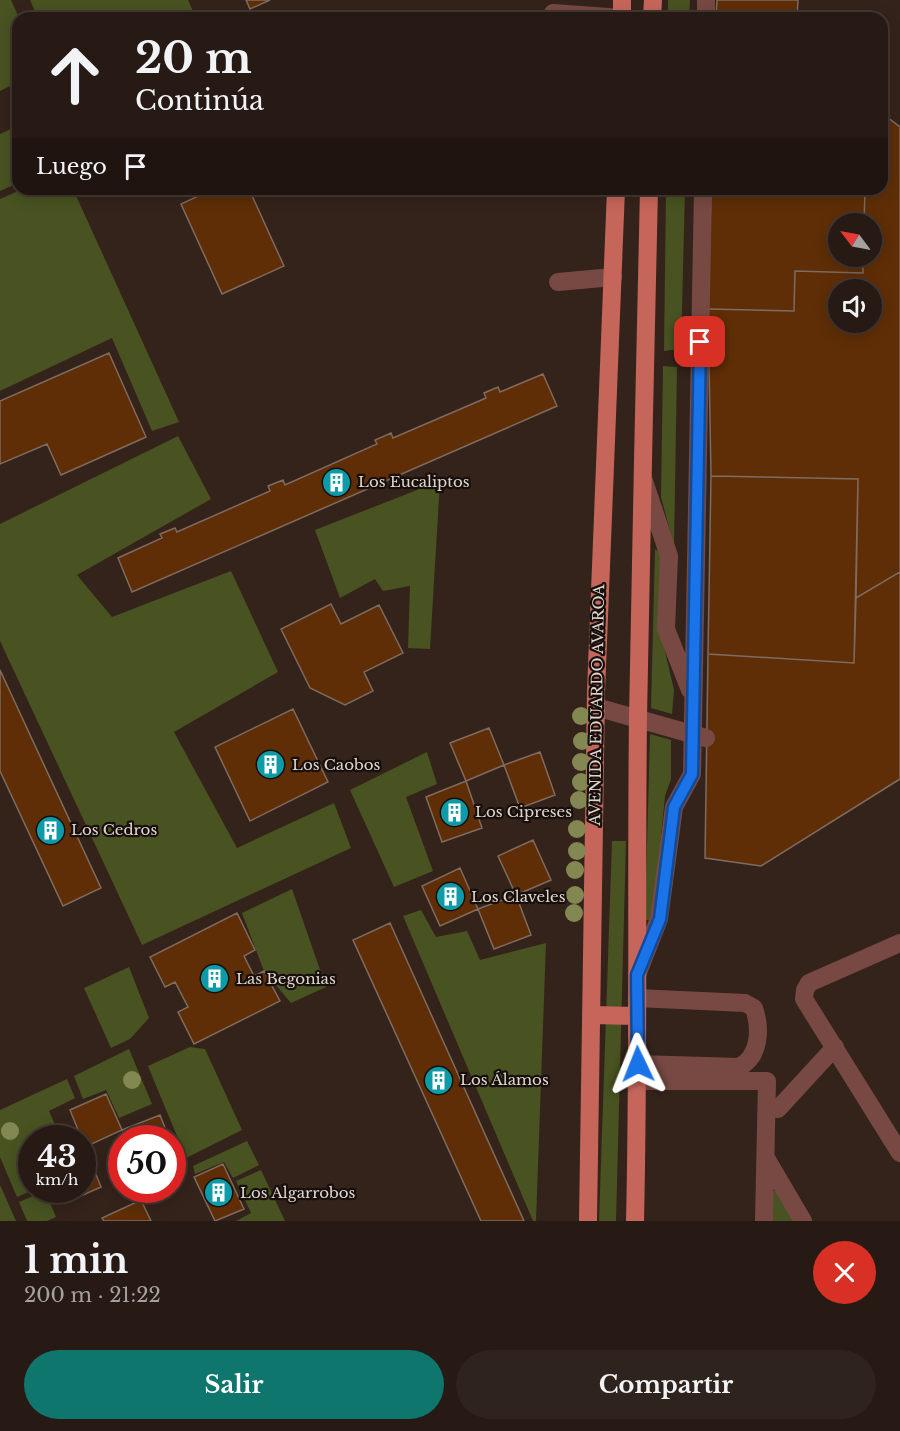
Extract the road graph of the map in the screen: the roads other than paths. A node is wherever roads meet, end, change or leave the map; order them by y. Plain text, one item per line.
1 (616, 195) edge
2 (649, 195) edge
3 (703, 195) edge
4 (613, 277) junction
5 (558, 282) dead end
6 (643, 477) junction
7 (694, 700) junction
8 (597, 707) junction
9 (638, 717) junction
10 (700, 737) junction
11 (898, 948) edge
12 (637, 975) junction
13 (637, 1007) junction
14 (592, 1015) junction
15 (836, 1047) junction
16 (638, 1073) junction
17 (778, 1109) dead end
18 (900, 1153) edge
19 (765, 1157) junction
20 (588, 1221) edge
21 (635, 1221) edge
22 (764, 1221) edge
23 (804, 1221) edge

1 - 4 main road, AVENIDA EDUARDO AVAROA
2 - 6 main road
3 - 7 street
4 - 5 street
4 - 8 main road, AVENIDA EDUARDO AVAROA
6 - 7 street
6 - 9 main road
7 - 10 street
8 - 9 street
8 - 14 main road, AVENIDA EDUARDO AVAROA
9 - 10 street
9 - 12 main road
10 - 12 street
11 - 15 street
12 - 13 main road
13 - 14 main road
13 - 16 main road
13 - 16 street
14 - 20 main road, AVENIDA EDUARDO AVAROA
15 - 17 street
15 - 18 street
16 - 19 street
16 - 21 main road
19 - 22 street
19 - 23 street

